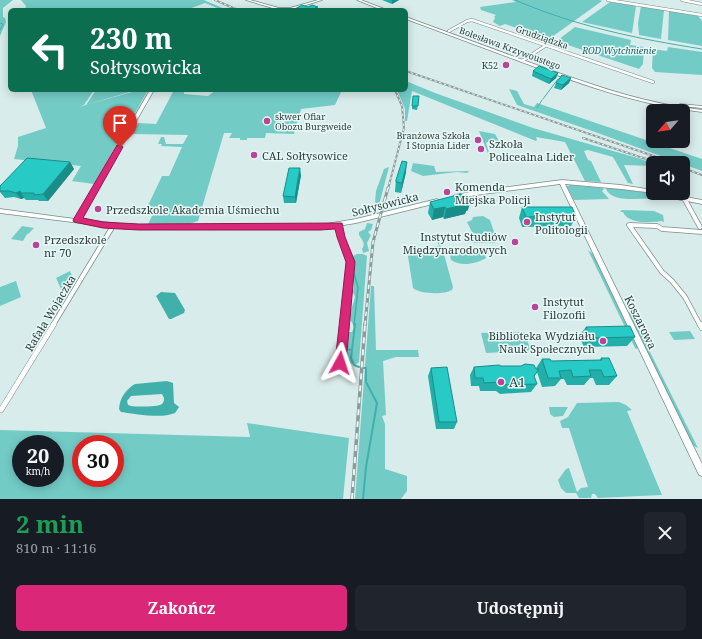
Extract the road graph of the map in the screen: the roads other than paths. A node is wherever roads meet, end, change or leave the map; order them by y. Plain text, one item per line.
1 (247, 0) edge
2 (321, 0) edge
3 (358, 0) edge
4 (365, 0) edge
5 (608, 0) edge
6 (682, 0) edge
7 (702, 4) edge
8 (271, 8) edge
9 (295, 8) edge
10 (380, 8) edge
11 (385, 8) edge
12 (702, 15) edge
13 (408, 18) edge
14 (408, 18) edge
15 (449, 31) junction
16 (544, 46) junction
17 (524, 60) junction
18 (653, 82) dead end
19 (151, 92) edge
20 (702, 107) edge
21 (702, 111) edge
22 (562, 182) junction
23 (646, 191) edge
24 (690, 199) edge
25 (685, 200) edge
26 (702, 202) edge
27 (0, 211) edge
28 (77, 220) junction
29 (339, 225) junction
30 (113, 226) junction
31 (700, 227) dead end
32 (702, 232) edge
33 (702, 328) edge
34 (343, 368) dead end
35 (1, 410) dead end
36 (702, 472) edge

1 - 8 street
2 - 9 street
3 - 10 street
4 - 11 street
5 - 12 street
6 - 7 street
13 - 15 street, Bolesława Krzywoustego
14 - 17 street, Bolesława Krzywoustego
15 - 16 street, Grudziądzka
15 - 17 street, Bolesława Krzywoustego
16 - 17 street
16 - 18 street, Grudziądzka
17 - 20 street, Bolesława Krzywoustego
17 - 21 street, Bolesława Krzywoustego
19 - 28 street
22 - 23 street, Sołtysowicka
22 - 29 street, Sołtysowicka
22 - 36 street, Koszarowa
24 - 26 street
25 - 31 street
27 - 28 street, Sołtysowicka
28 - 30 street, Sołtysowicka
29 - 30 street, Sołtysowicka
29 - 34 street
30 - 35 street, Rafała Wojaczka
32 - 33 street

